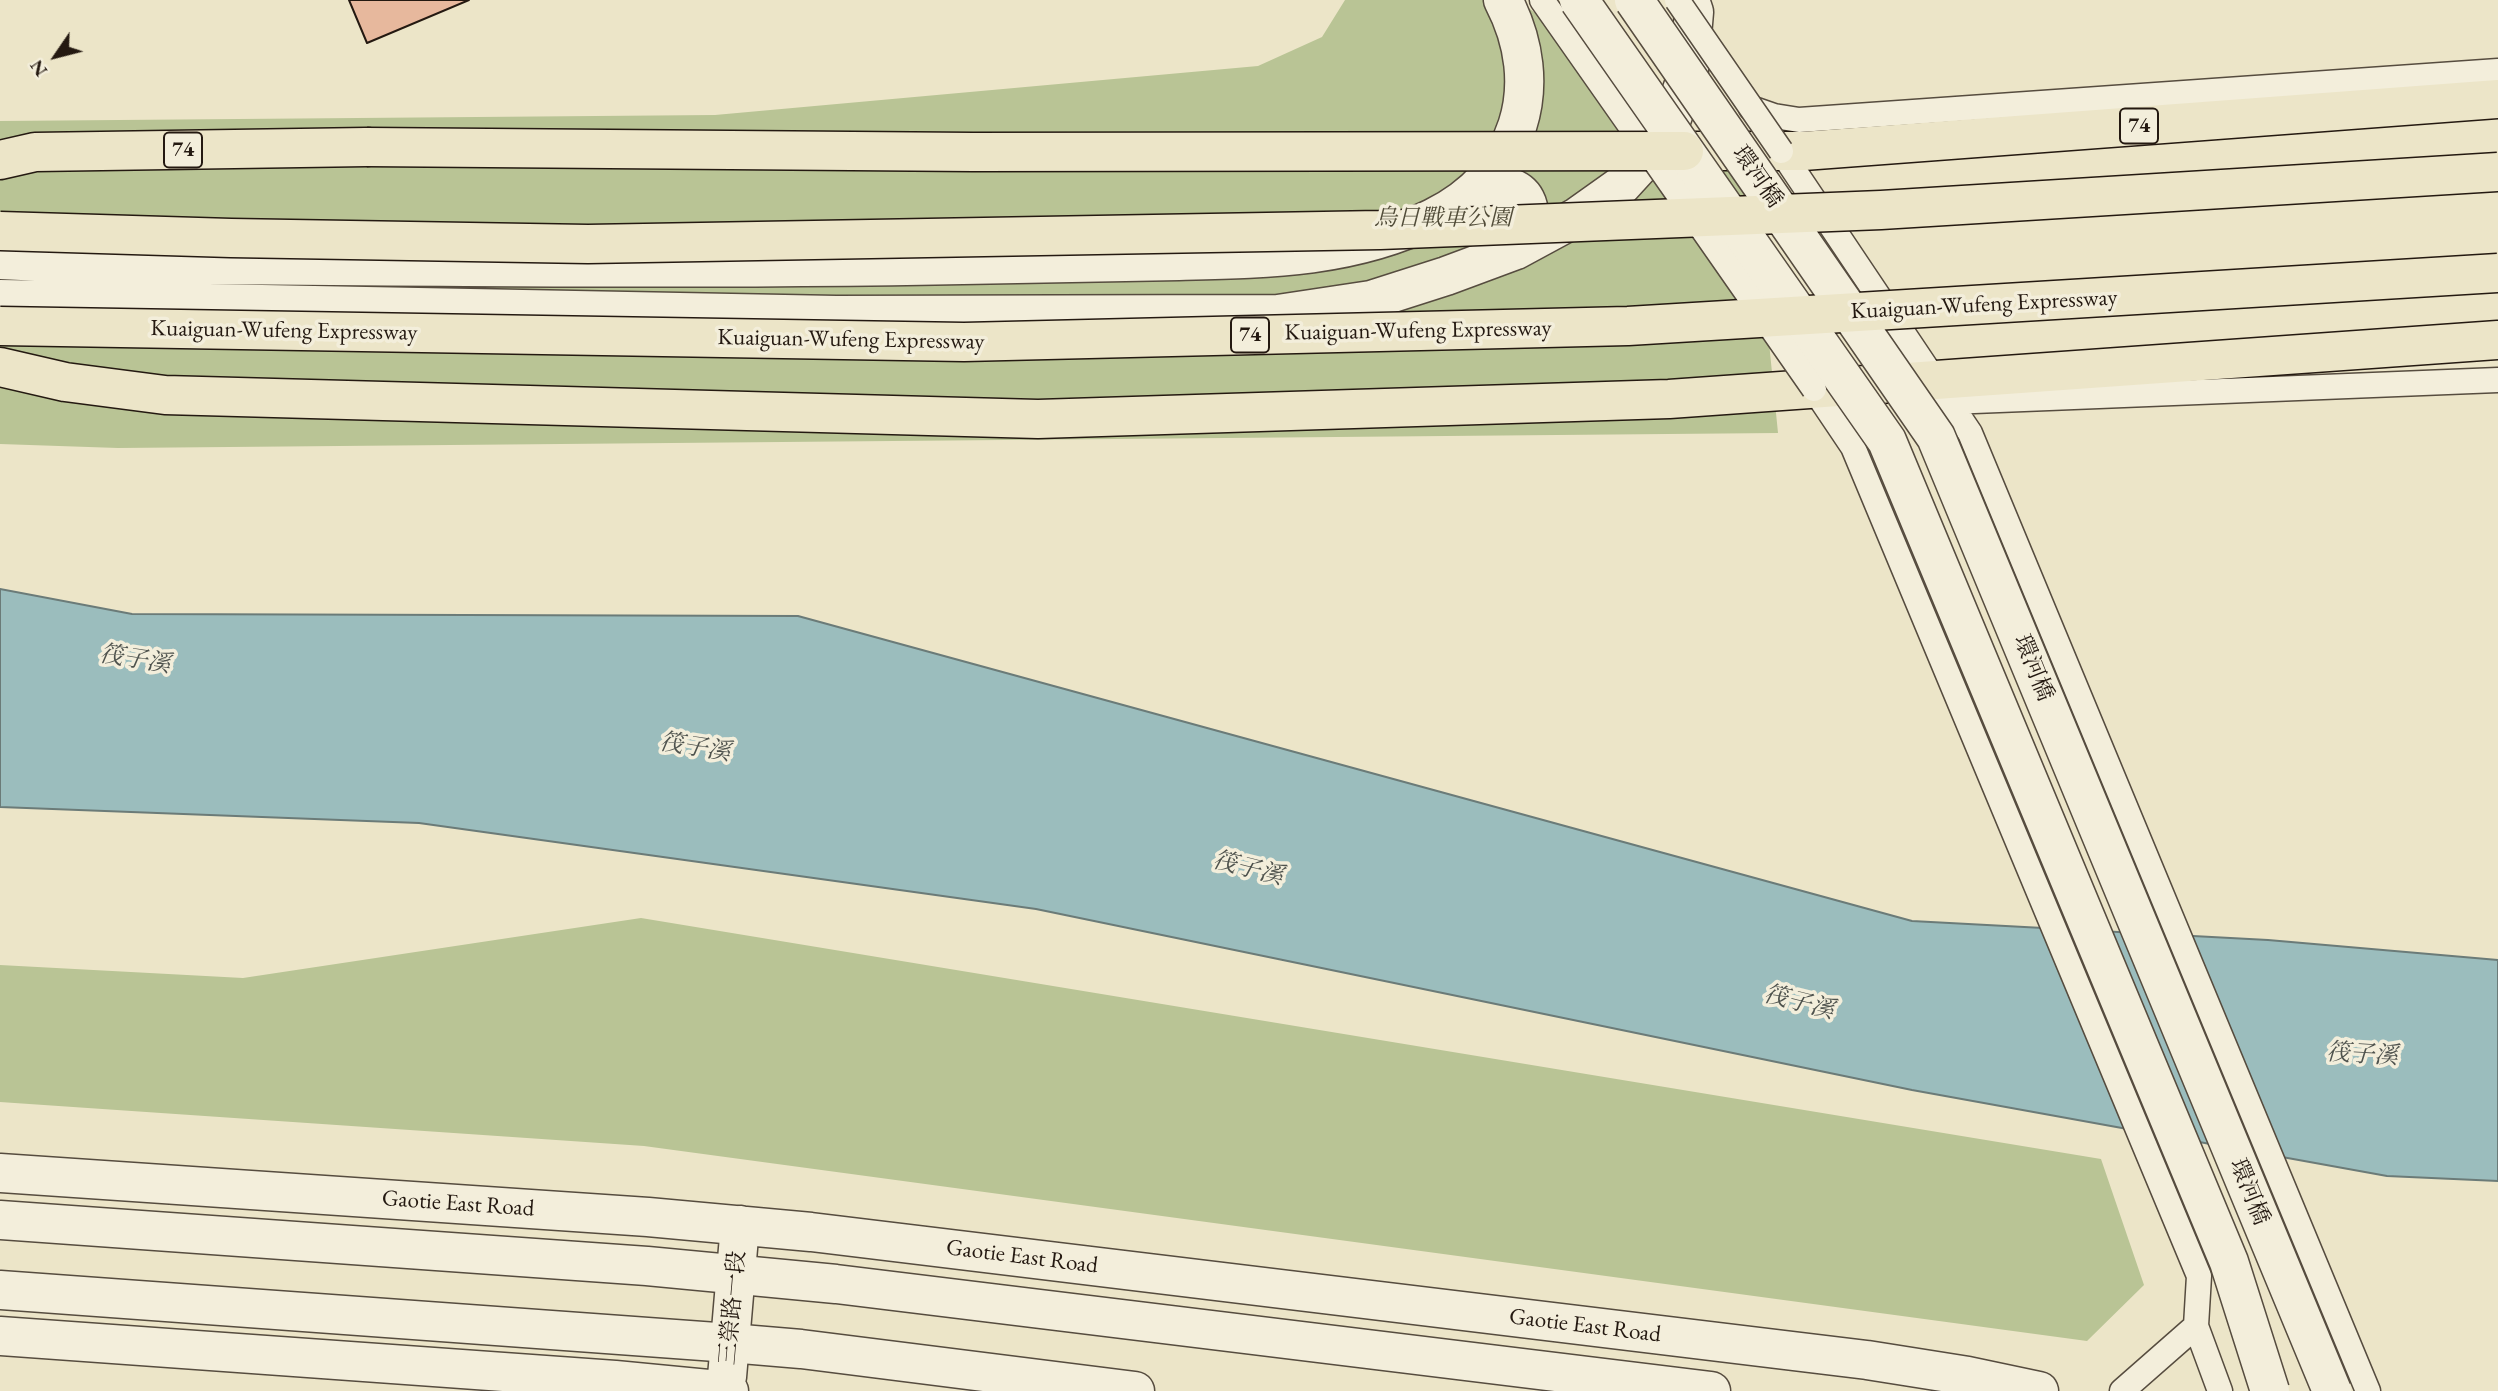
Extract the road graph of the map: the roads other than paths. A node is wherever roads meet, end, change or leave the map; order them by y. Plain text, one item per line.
1 (1503, 0) edge
2 (1542, 0) edge
3 (1579, 0) edge
4 (1634, 0) edge
5 (1676, 0) edge
6 (1690, 0) edge
7 (2498, 71) edge
8 (2498, 99) edge
9 (1751, 108) junction
10 (1666, 151) junction
11 (1739, 151) junction
12 (1781, 151) junction
13 (0, 160) edge
14 (2498, 172) edge
15 (1479, 188) junction
16 (0, 230) edge
17 (1516, 250) junction
18 (0, 260) edge
19 (835, 268) junction
20 (2498, 273) edge
21 (0, 299) edge
22 (836, 315) junction
23 (0, 326) edge
24 (2498, 340) edge
25 (0, 367) edge
26 (2498, 380) edge
27 (1832, 388) junction
28 (1928, 389) junction
29 (0, 1173) edge
30 (0, 1220) edge
31 (740, 1225) junction
32 (736, 1275) junction
33 (0, 1290) edge
34 (2196, 1326) junction
35 (0, 1336) edge
36 (730, 1343) junction
37 (2130, 1384) edge
38 (727, 1391) edge
39 (1135, 1391) edge
40 (1711, 1391) edge
41 (2039, 1391) edge
42 (2220, 1391) edge
43 (2270, 1391) edge
44 (2332, 1391) edge
45 (2368, 1391) edge

1 - 15 street
2 - 10 lane
3 - 10 street, 環河橋, bridge
4 - 11 street, 環河橋, bridge
5 - 9 lane, bridge
6 - 17 street
7 - 9 lane
8 - 12 highway, 74
9 - 12 lane, bridge
10 - 11 highway, 74
10 - 13 highway, 74, bridge
10 - 27 street, 環河橋, bridge
11 - 12 highway, 74
11 - 28 street, 環河橋, bridge
12 - 28 lane, bridge
14 - 16 highway, bridge
15 - 17 street
15 - 19 street
17 - 22 street
18 - 19 street
19 - 22 street
20 - 23 highway, Kuaiguan-Wufeng Expressway / 74, bridge
21 - 22 street
24 - 28 highway
25 - 27 highway
26 - 28 lane
27 - 28 highway
27 - 34 lane
27 - 43 street, 環河橋, bridge
28 - 44 street, 環河橋, bridge
28 - 45 lane
29 - 31 street, Gaotie East Road
30 - 32 street
31 - 32 street, 三榮路一段
31 - 41 street, Gaotie East Road
32 - 36 street, 三榮路一段
32 - 40 street
33 - 36 street
34 - 37 lane
34 - 42 lane
35 - 38 street
36 - 38 street, 三榮路一段
36 - 39 street

